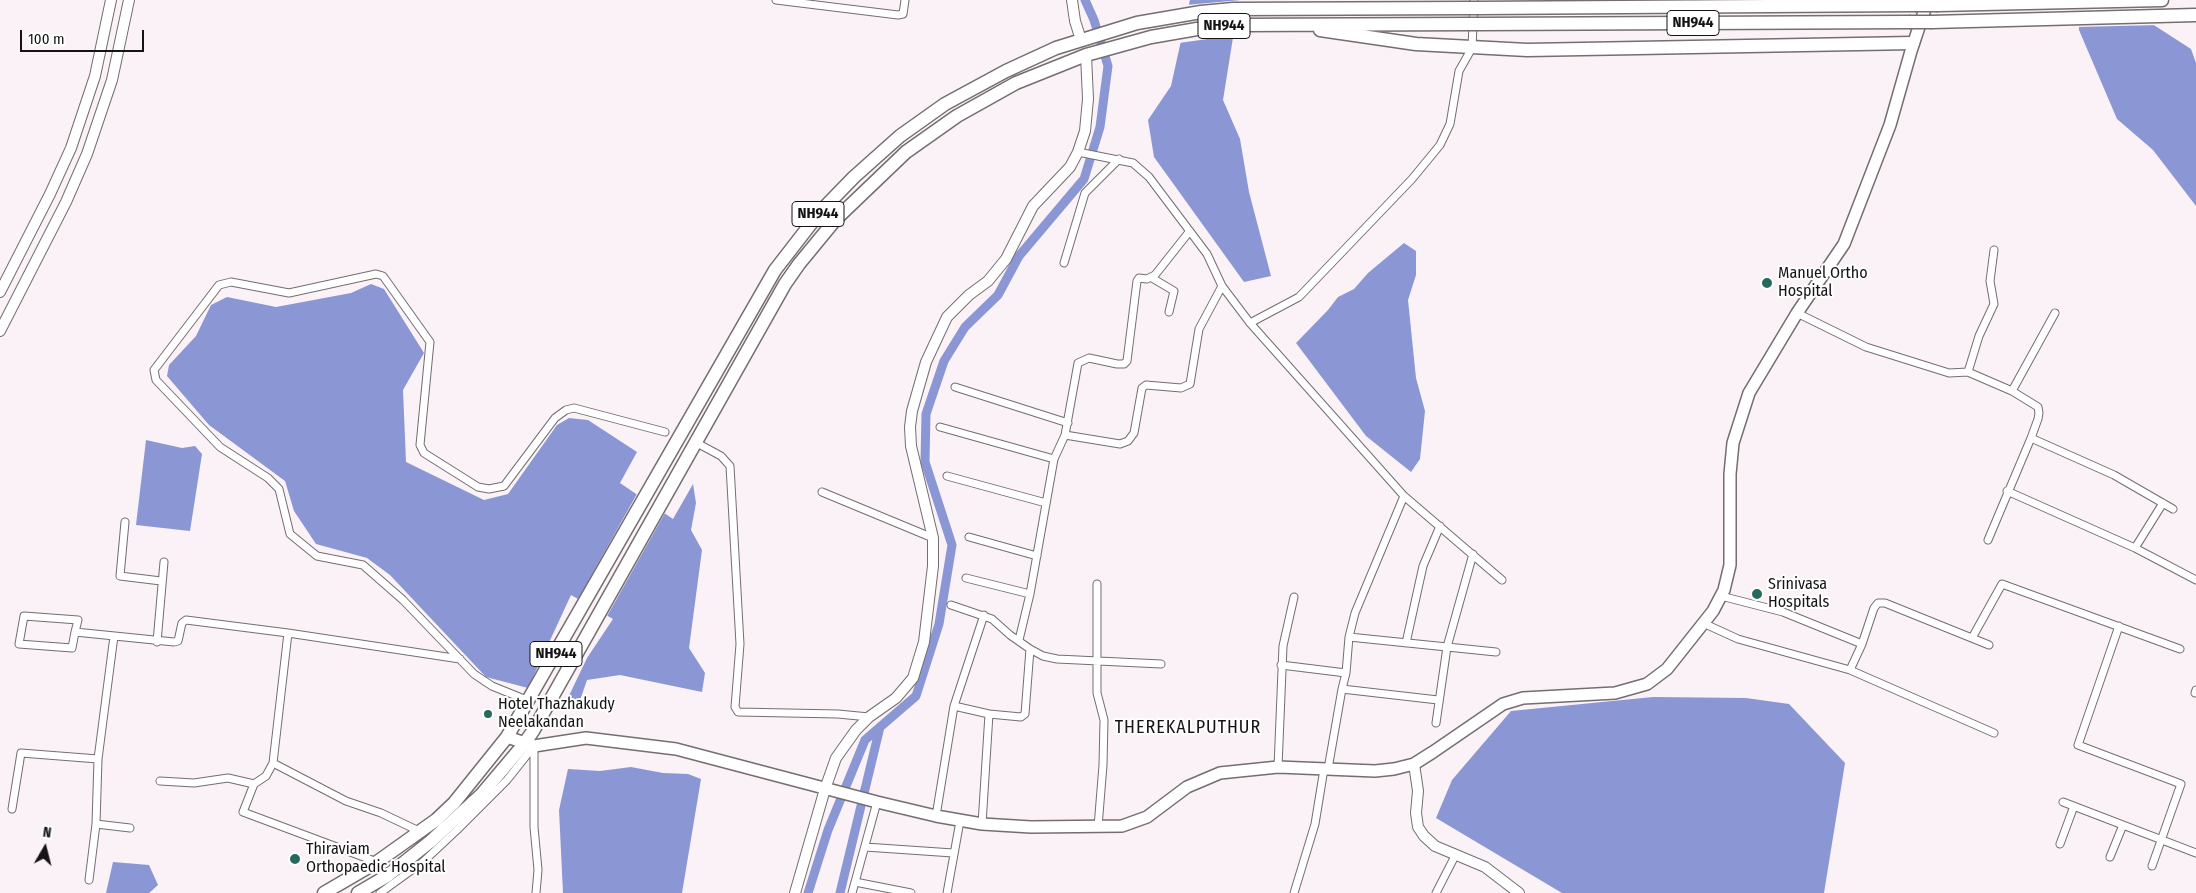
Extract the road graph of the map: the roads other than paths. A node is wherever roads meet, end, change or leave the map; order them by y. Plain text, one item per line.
1 (111, 0) edge
2 (128, 0) edge
3 (776, 0) edge
4 (905, 0) edge
5 (1072, 0) edge
6 (1368, 0) edge
7 (2162, 0) edge
8 (1933, 3) edge
9 (1473, 5) edge
10 (1304, 8) junction
11 (2196, 15) edge
12 (1292, 24) junction
13 (1085, 38) junction
14 (1913, 43) junction
15 (1472, 48) junction
16 (1090, 53) junction
17 (1083, 152) junction
18 (1119, 159) junction
19 (1189, 232) junction
20 (1994, 250) dead end
21 (1064, 264) dead end
22 (1152, 278) junction
23 (1222, 286) junction
24 (0, 292) edge
25 (1169, 312) dead end
26 (1797, 313) junction
27 (2055, 313) dead end
28 (1250, 323) junction
29 (0, 331) edge
30 (1968, 372) junction
31 (955, 387) dead end
32 (2012, 391) junction
33 (1068, 423) junction
34 (940, 427) dead end
35 (665, 432) dead end
36 (1065, 435) junction
37 (2031, 438) junction
38 (695, 442) junction
39 (1054, 459) junction
40 (947, 476) dead end
41 (2008, 491) junction
42 (822, 492) dead end
43 (1404, 496) junction
44 (1046, 503) junction
45 (2163, 503) junction
46 (2173, 509) dead end
47 (125, 522) dead end
48 (1440, 526) junction
49 (969, 537) dead end
50 (933, 538) junction
51 (1988, 540) dead end
52 (2135, 548) junction
53 (1473, 554) junction
54 (1037, 556) junction
55 (164, 562) dead end
56 (966, 578) dead end
57 (1502, 580) dead end
58 (2196, 580) edge
59 (161, 581) junction
60 (1097, 584) dead end
61 (1030, 594) junction
62 (1721, 596) junction
63 (1294, 597) dead end
64 (951, 605) dead end
65 (984, 615) junction
66 (1703, 623) junction
67 (2119, 626) junction
68 (75, 632) junction
69 (288, 633) junction
70 (114, 636) junction
71 (1349, 638) junction
72 (1972, 638) junction
73 (1019, 640) junction
74 (156, 642) junction
75 (1406, 642) junction
76 (1862, 644) junction
77 (1989, 645) dead end
78 (1447, 646) junction
79 (1030, 649) junction
80 (2180, 649) dead end
81 (1496, 652) dead end
82 (460, 659) junction
83 (1096, 661) junction
84 (1161, 664) dead end
85 (1281, 666) junction
86 (1850, 670) junction
87 (1346, 673) junction
88 (1342, 689) junction
89 (1438, 700) junction
90 (529, 701) junction
91 (954, 706) junction
92 (989, 714) junction
93 (869, 716) junction
94 (1436, 723) dead end
95 (1994, 732) dead end
96 (507, 737) junction
97 (529, 745) junction
98 (98, 759) junction
99 (273, 764) junction
100 (1414, 764) junction
101 (1278, 767) junction
102 (1326, 769) junction
103 (160, 782) dead end
104 (254, 784) junction
105 (829, 790) junction
106 (873, 801) junction
107 (2063, 802) dead end
108 (2074, 806) junction
109 (12, 809) dead end
110 (936, 816) junction
111 (960, 821) junction
112 (96, 824) junction
113 (982, 824) junction
114 (2123, 825) junction
115 (1098, 827) junction
116 (130, 828) dead end
117 (421, 832) junction
118 (2161, 840) junction
119 (2060, 844) dead end
120 (865, 847) junction
121 (953, 853) junction
122 (2196, 853) edge
123 (1456, 854) junction
124 (2110, 857) dead end
125 (377, 862) junction
126 (2152, 866) dead end
127 (89, 880) dead end
128 (855, 882) junction
129 (324, 893) edge
130 (358, 893) edge
131 (380, 893) edge
132 (536, 893) edge
133 (795, 893) edge
134 (852, 893) edge
135 (911, 893) edge
136 (947, 893) edge
137 (1294, 893) edge
138 (1436, 893) edge
139 (1519, 893) edge

1 - 24 street
2 - 29 street
3 - 4 street
5 - 13 street
6 - 10 highway
7 - 8 highway, NH944 / NH944
8 - 9 highway, NH944 / NH944, bridge
8 - 14 main road
9 - 10 highway, NH944 / NH944
9 - 15 street
10 - 13 highway, NH944 / NH944
11 - 12 highway, NH944 / NH944, bridge
12 - 15 highway
12 - 16 highway, NH944 / NH944
13 - 90 highway, NH944 / NH944
14 - 15 highway
14 - 26 main road
15 - 28 street
16 - 17 street
16 - 38 highway, NH944 / NH944
17 - 18 street
17 - 50 street
18 - 19 street
18 - 21 street
19 - 22 street
19 - 23 street
20 - 30 street
22 - 25 street
22 - 33 street
23 - 28 street
23 - 36 street
26 - 30 street
26 - 62 main road
27 - 32 street
28 - 43 street
30 - 32 street
31 - 33 street
32 - 37 street
33 - 36 street
34 - 39 street
35 - 82 street
36 - 39 street
37 - 41 street
37 - 45 street
38 - 93 street
38 - 97 highway, NH944 / NH944
39 - 44 street
40 - 44 street
41 - 51 street
41 - 52 street
42 - 50 street
43 - 48 street
43 - 71 street
44 - 54 street
45 - 46 street
45 - 52 street
47 - 59 street
48 - 53 street
48 - 75 street
49 - 54 street
50 - 93 street
52 - 58 street
53 - 57 street
53 - 78 street
54 - 61 street
55 - 59 street
56 - 61 street
59 - 74 street
60 - 83 street
61 - 73 street
62 - 66 main road
62 - 76 street
63 - 85 street
64 - 65 street
65 - 73 street
65 - 91 street
66 - 86 street
66 - 100 main road
67 - 72 street
67 - 80 street
67 - 118 street
68 - 68 street
68 - 70 street
69 - 74 street
69 - 82 street
69 - 99 street
70 - 74 street
70 - 98 street
71 - 75 street
71 - 87 street
72 - 76 street
72 - 77 street
73 - 79 street
75 - 78 street
76 - 86 street
78 - 81 street
78 - 89 street
79 - 83 street
79 - 92 street
82 - 90 street
83 - 84 street
83 - 115 street
85 - 87 street
85 - 101 street
86 - 95 street
87 - 88 street
88 - 89 street
88 - 102 street
89 - 94 street
90 - 96 highway, NH944 / NH944
91 - 92 street
91 - 110 street
92 - 113 street
93 - 105 street
96 - 97 main road
96 - 117 highway, NH944
97 - 105 main road
97 - 130 highway, NH944
97 - 131 street
97 - 132 street
98 - 109 street
98 - 112 street
99 - 104 street
99 - 117 street
100 - 102 main road
100 - 123 street
101 - 102 main road
101 - 115 main road
102 - 137 street
103 - 104 street
104 - 125 street
105 - 106 main road
105 - 133 street
106 - 110 main road
106 - 120 street
107 - 108 street
108 - 114 street
108 - 119 street
110 - 111 main road
111 - 113 main road
111 - 121 street
112 - 116 street
112 - 127 street
113 - 115 main road
114 - 118 street
114 - 124 street
117 - 125 highway, NH944
118 - 122 street
118 - 126 street
120 - 121 street
120 - 128 street
121 - 136 street
123 - 138 street
123 - 139 street
125 - 129 highway, NH944
128 - 134 street
128 - 135 street

